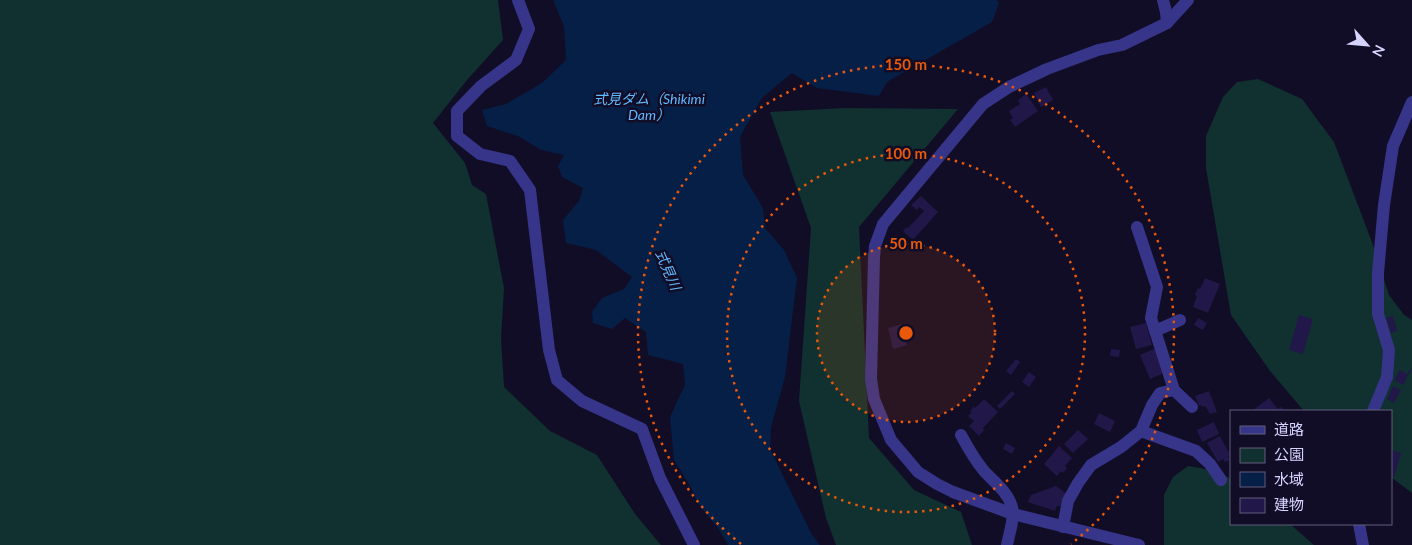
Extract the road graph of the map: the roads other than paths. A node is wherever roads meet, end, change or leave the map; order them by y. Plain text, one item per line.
1 (518, 0) edge
2 (1175, 0) edge
3 (1188, 0) edge
4 (1166, 12) edge
5 (1412, 102) edge
6 (1137, 227) dead end
7 (1180, 320) dead end
8 (1155, 331) junction
9 (1174, 390) junction
10 (1192, 407) dead end
11 (1373, 410) edge
12 (1141, 431) junction
13 (961, 435) dead end
14 (1221, 480) dead end
15 (1013, 514) junction
16 (1360, 525) edge
17 (1063, 526) junction
18 (694, 545) edge
19 (1007, 545) edge
20 (1139, 545) edge
21 (1363, 545) edge

1 - 18 street
2 - 4 street
3 - 4 street
4 - 15 street
5 - 11 street
6 - 8 street
7 - 8 street
8 - 9 street
9 - 10 street
9 - 12 street
12 - 14 street
12 - 17 street
13 - 15 street
15 - 17 street
15 - 19 street
16 - 21 street
17 - 20 street

